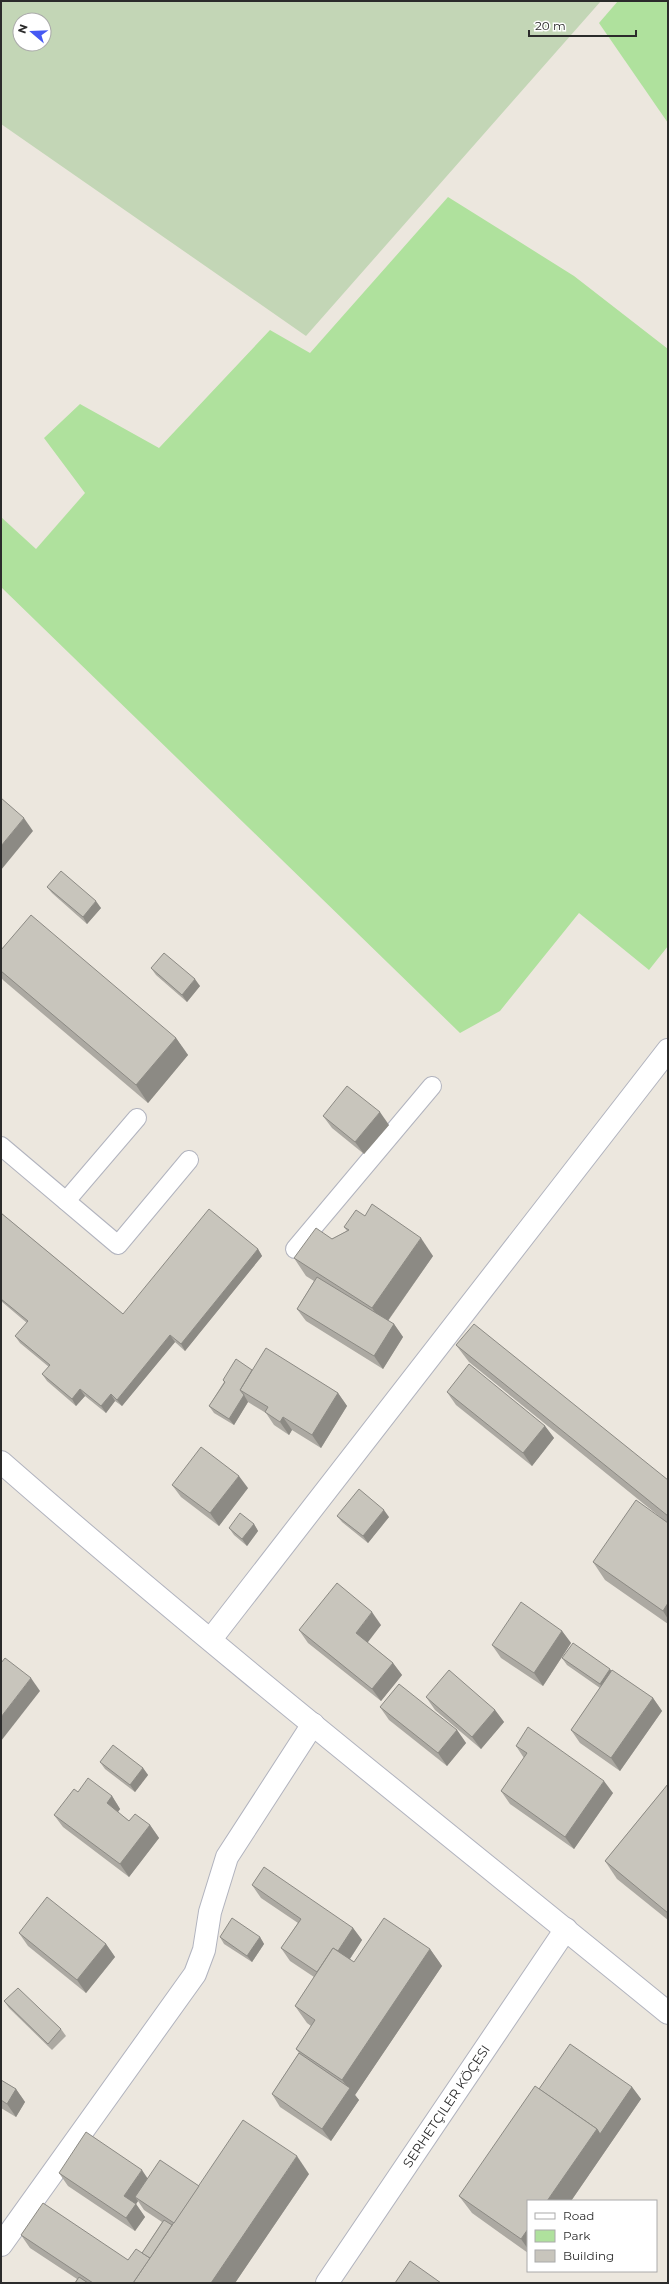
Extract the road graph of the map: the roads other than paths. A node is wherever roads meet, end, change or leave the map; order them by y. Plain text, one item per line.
1 (668, 1050) edge
2 (432, 1086) dead end
3 (137, 1118) dead end
4 (1, 1146) edge
5 (189, 1160) dead end
6 (66, 1201) junction
7 (295, 1249) dead end
8 (1, 1462) edge
9 (212, 1639) junction
10 (313, 1724) junction
11 (566, 1929) junction
12 (668, 2013) edge
13 (1, 2245) edge
14 (327, 2283) edge

1 - 9 street
2 - 7 lane
3 - 6 lane
4 - 6 lane
5 - 6 lane
8 - 9 street
9 - 10 street
10 - 11 street
10 - 13 street
11 - 12 street
11 - 14 street, SERHETÇILER KÖÇESI

